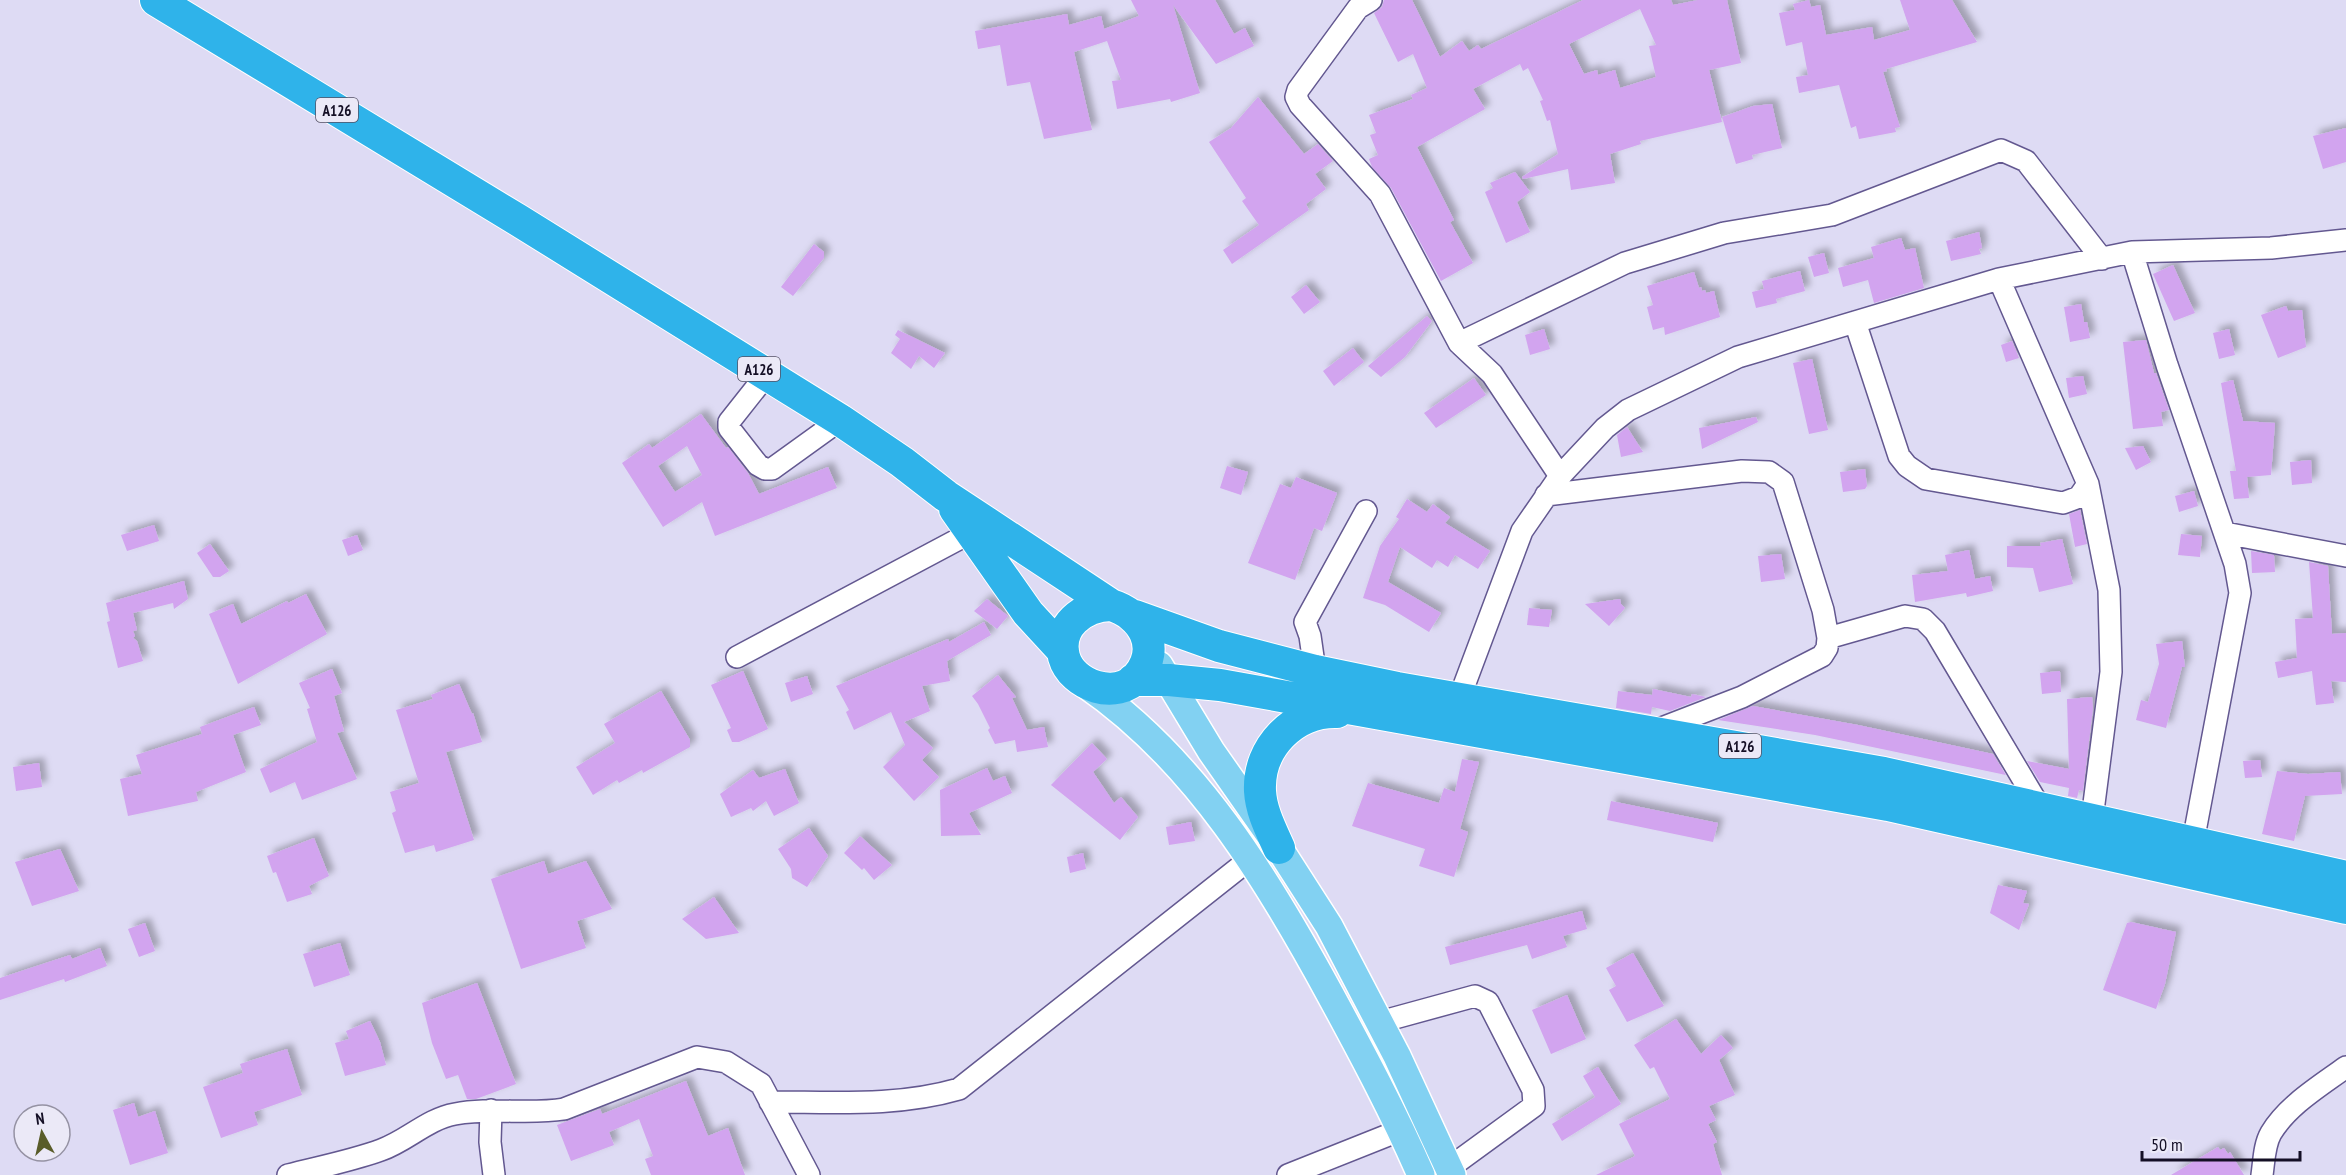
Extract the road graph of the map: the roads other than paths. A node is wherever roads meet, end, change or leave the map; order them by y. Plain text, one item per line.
1 (156, 0) edge
2 (1371, 0) edge
3 (2346, 240) edge
4 (2132, 252) junction
5 (2102, 258) junction
6 (1999, 279) junction
7 (1855, 322) junction
8 (1459, 343) junction
9 (767, 374) junction
10 (840, 420) junction
11 (1560, 476) junction
12 (2088, 484) junction
13 (1546, 495) junction
14 (946, 496) junction
15 (1366, 511) dead end
16 (972, 532) junction
17 (2225, 533) junction
18 (2346, 556) edge
19 (1123, 611) junction
20 (1828, 638) junction
21 (1148, 648) junction
22 (1063, 651) junction
23 (737, 657) dead end
24 (1315, 671) junction
25 (1133, 680) junction
26 (1169, 680) junction
27 (1085, 684) junction
28 (1459, 699) junction
29 (1381, 715) junction
30 (1653, 732) junction
31 (2040, 806) junction
32 (2092, 819) junction
33 (2193, 842) junction
34 (1265, 854) junction
35 (2346, 877) edge
36 (2346, 908) edge
37 (1380, 1023) junction
38 (2346, 1067) edge
39 (770, 1101) junction
40 (491, 1110) junction
41 (1401, 1130) junction
42 (1451, 1172) edge
43 (288, 1175) edge
44 (494, 1175) edge
45 (809, 1175) edge
46 (1288, 1175) edge
47 (1421, 1175) edge
48 (2262, 1175) edge

1 - 9 highway, A126
2 - 8 street
3 - 4 street
4 - 5 street
4 - 17 street
5 - 6 street
5 - 8 street
6 - 7 street
6 - 12 street
7 - 11 street
7 - 12 street
8 - 11 street
9 - 10 highway, A126
9 - 10 street
10 - 14 highway, A126
11 - 13 street
12 - 32 street
13 - 20 street
13 - 28 street
14 - 16 highway, A126
14 - 19 highway, A126
15 - 24 street
16 - 22 highway, A126
16 - 23 street
17 - 18 street
17 - 33 street
19 - 21 highway
19 - 22 highway
19 - 24 highway, A126
20 - 30 street
20 - 31 street
21 - 25 highway
21 - 26 main road
22 - 27 highway, A126
24 - 28 highway, A126
25 - 26 highway, A126
25 - 27 highway, A126
26 - 29 highway, A126
26 - 34 main road
27 - 34 main road
28 - 30 highway, A126
29 - 34 highway
29 - 36 highway, A126
30 - 31 highway, A126
31 - 32 highway, A126
32 - 33 highway, A126
33 - 35 highway, A126
34 - 37 main road
34 - 39 street
34 - 41 main road
37 - 42 main road
37 - 42 street
38 - 48 street
39 - 40 street
39 - 45 street
40 - 43 street
40 - 44 street
41 - 46 street
41 - 47 main road

